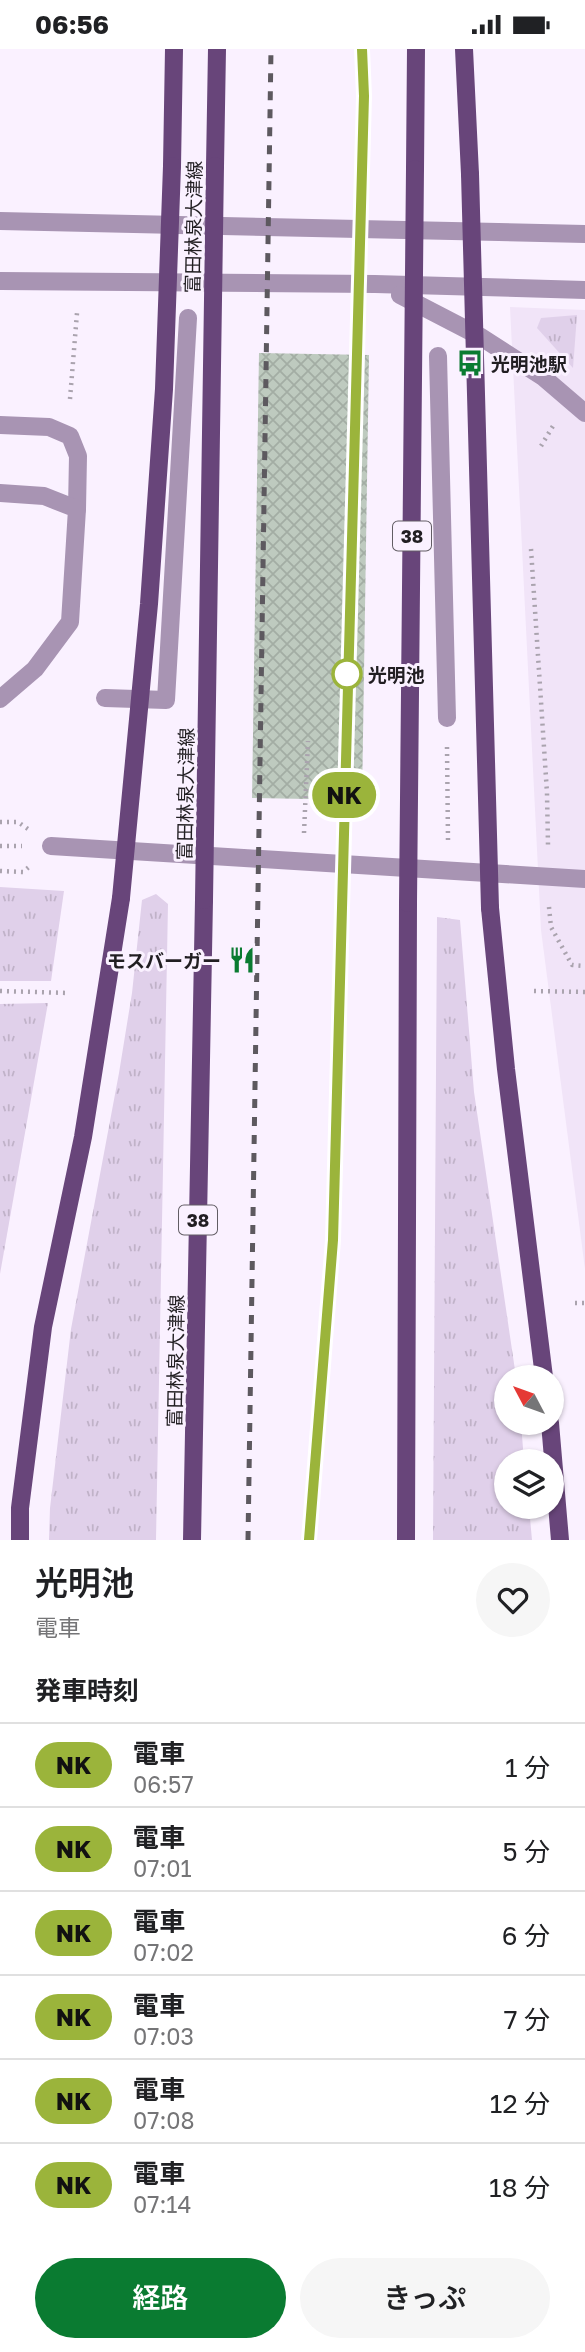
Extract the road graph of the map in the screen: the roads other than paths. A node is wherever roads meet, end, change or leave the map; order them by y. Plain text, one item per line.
1 (174, 49) edge
2 (217, 49) edge
3 (416, 49) edge
4 (464, 49) edge
5 (0, 221) edge
6 (585, 234) edge
7 (0, 281) edge
8 (375, 284) junction
9 (585, 290) edge
10 (188, 318) dead end
11 (438, 356) dead end
12 (585, 413) edge
13 (0, 425) edge
14 (0, 493) edge
15 (77, 509) junction
16 (105, 698) dead end
17 (0, 699) edge
18 (447, 718) road end
19 (51, 846) dead end
20 (585, 879) edge
21 (543, 1365) edge
22 (551, 1435) edge
23 (20, 1540) edge
24 (192, 1540) edge
25 (406, 1540) edge
26 (560, 1540) edge

1 - 23 main road, bridge
2 - 24 main road, 富田林泉大津線 / 38, bridge
3 - 25 main road, 38, bridge
4 - 21 main road, bridge
5 - 6 street
7 - 8 street
8 - 9 street
8 - 12 street
10 - 16 street
11 - 18 street
13 - 15 street
14 - 15 street
15 - 17 street
19 - 20 street
22 - 26 main road

